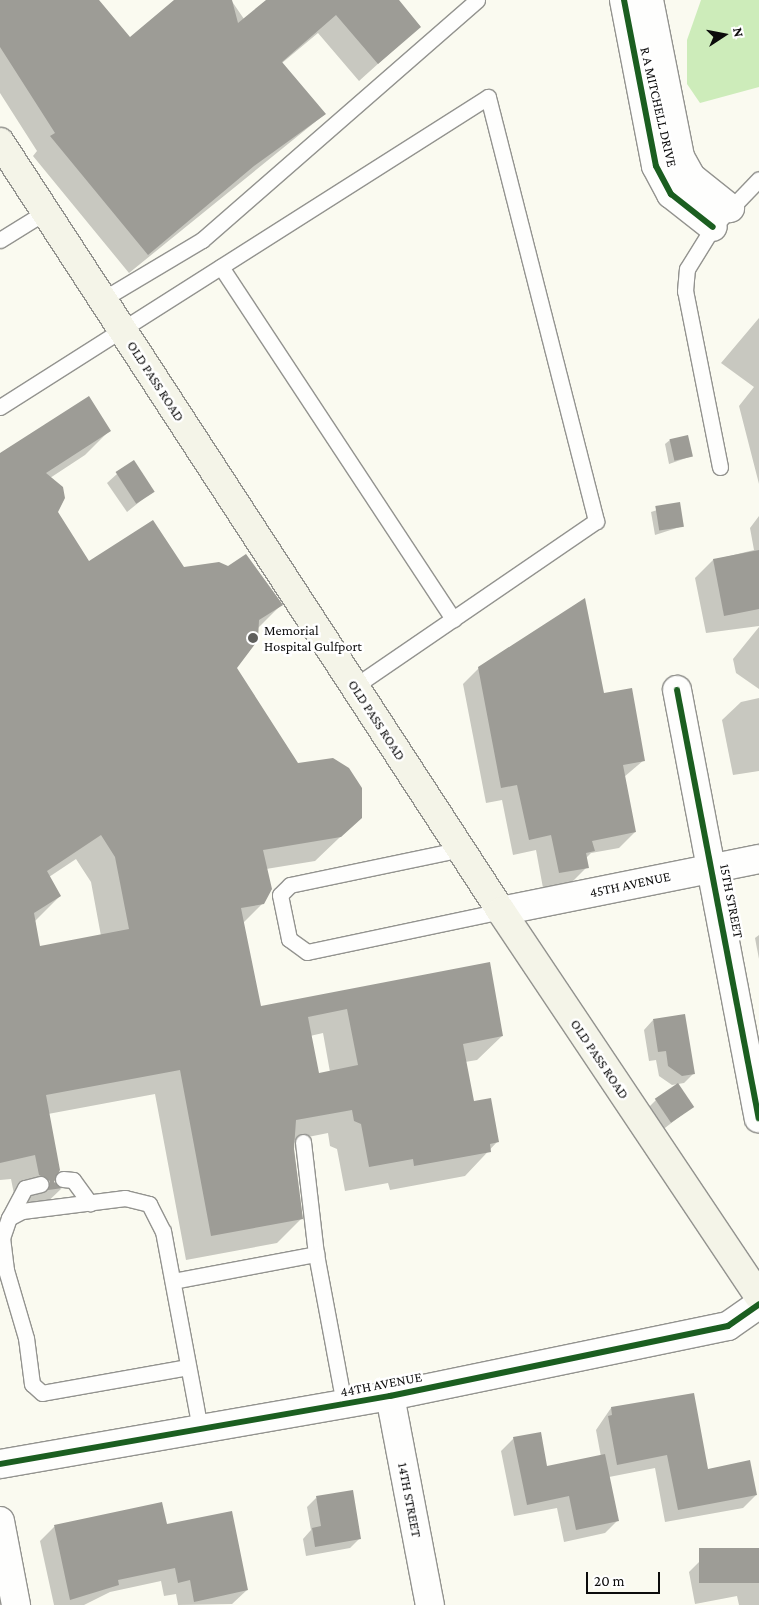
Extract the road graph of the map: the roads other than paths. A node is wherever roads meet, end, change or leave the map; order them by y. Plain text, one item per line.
1 (476, 0) edge
2 (624, 0) edge
3 (649, 0) edge
4 (0, 142) edge
5 (759, 179) edge
6 (46, 212) junction
7 (721, 218) junction
8 (0, 240) edge
9 (221, 267) junction
10 (103, 299) junction
11 (123, 330) junction
12 (0, 407) edge
13 (720, 468) dead end
14 (453, 618) junction
15 (355, 686) junction
16 (677, 690) dead end
17 (462, 850) junction
18 (759, 859) edge
19 (713, 867) junction
20 (501, 911) junction
21 (759, 1118) edge
22 (303, 1142) dead end
23 (63, 1180) dead end
24 (41, 1184) dead end
25 (90, 1202) junction
26 (9, 1218) junction
27 (316, 1254) junction
28 (173, 1281) junction
29 (759, 1296) edge
30 (759, 1304) edge
31 (188, 1367) junction
32 (390, 1396) junction
33 (344, 1404) junction
34 (200, 1429) junction
35 (0, 1464) edge
36 (0, 1521) edge
37 (16, 1605) edge
38 (430, 1605) edge

1 - 10 lane
2 - 7 street, R A MITCHELL DRIVE
3 - 7 street, R A MITCHELL DRIVE
4 - 6 main road, OLD PASS ROAD
5 - 7 lane
6 - 8 lane
6 - 10 main road, OLD PASS ROAD
7 - 13 lane
9 - 11 lane
9 - 14 lane
9 - 14 lane
10 - 11 main road, OLD PASS ROAD
11 - 12 lane
11 - 15 main road, OLD PASS ROAD
14 - 15 lane
15 - 17 main road, OLD PASS ROAD
16 - 19 street, 15TH STREET
17 - 20 main road, OLD PASS ROAD
17 - 20 lane
18 - 19 street, 45TH AVENUE
19 - 20 street, 45TH AVENUE
19 - 21 street, 15TH STREET
20 - 29 main road, OLD PASS ROAD
22 - 27 lane
23 - 25 lane
24 - 26 lane
25 - 26 lane
25 - 28 lane
26 - 31 lane
27 - 28 lane
27 - 33 lane
28 - 31 lane
30 - 32 street, 44TH AVENUE
31 - 34 lane
32 - 33 street, 44TH AVENUE
32 - 38 street, 14TH STREET
33 - 34 street, 44TH AVENUE
34 - 35 street, 44TH AVENUE
36 - 37 street

